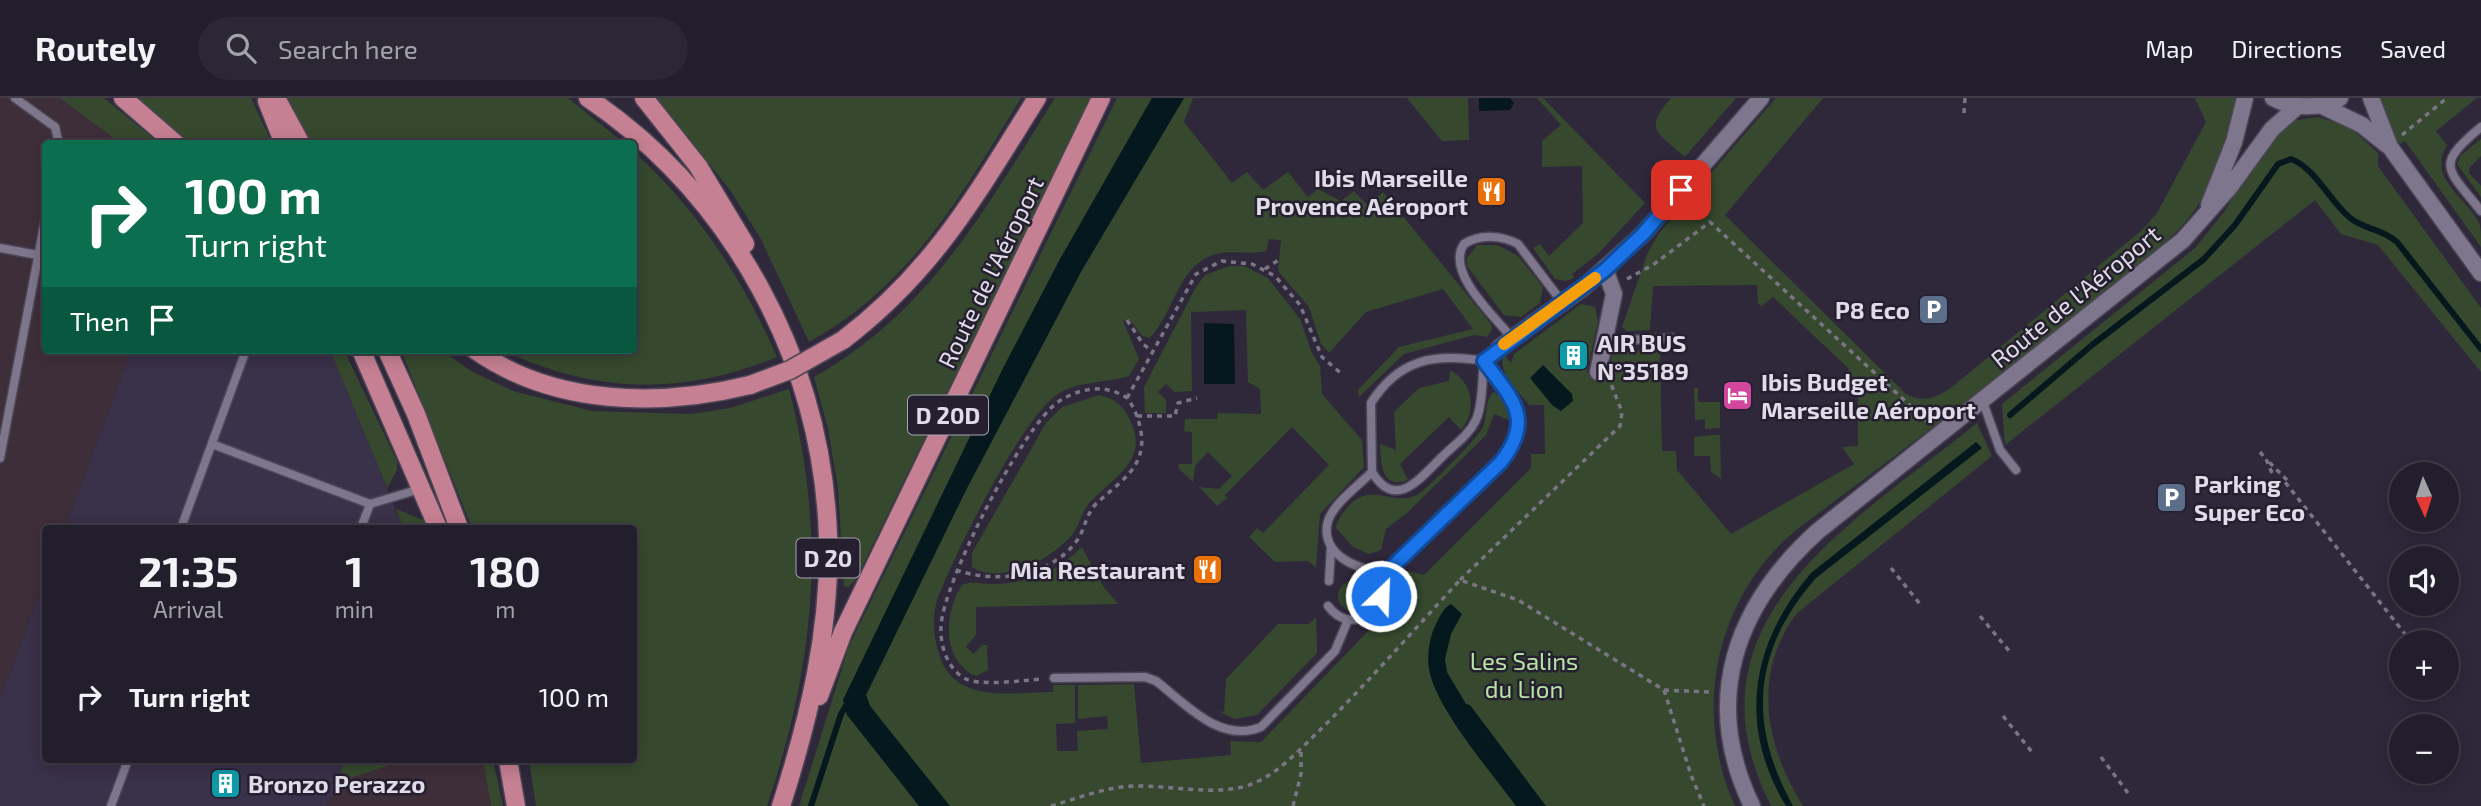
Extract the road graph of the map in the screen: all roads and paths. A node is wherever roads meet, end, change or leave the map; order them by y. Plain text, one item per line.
1 (15, 98) edge
2 (123, 98) edge
3 (266, 98) edge
4 (276, 98) edge
5 (588, 98) edge
6 (644, 98) edge
7 (1037, 98) edge
8 (1101, 98) edge
9 (1761, 98) edge
10 (1965, 98) edge
11 (2245, 98) edge
12 (2273, 98) edge
13 (2340, 98) edge
14 (2371, 98) edge
15 (2446, 98) edge
16 (2320, 105) junction
17 (2298, 106) junction
18 (1964, 113) dead end
19 (2481, 127) edge
20 (58, 140) edge
21 (171, 140) edge
22 (282, 140) edge
23 (299, 140) edge
24 (2394, 142) junction
25 (2481, 211) edge
26 (2204, 217) junction
27 (42, 235) edge
28 (0, 248) edge
29 (38, 255) junction
30 (1280, 259) dead end
31 (1265, 269) junction
32 (1605, 270) junction
33 (2481, 273) edge
34 (1613, 285) junction
35 (1562, 302) junction
36 (773, 308) junction
37 (1127, 320) dead end
38 (1672, 338) dead end
39 (1605, 341) junction
40 (1505, 343) junction
41 (1152, 351) junction
42 (245, 354) edge
43 (389, 354) edge
44 (483, 354) edge
45 (365, 357) edge
46 (1484, 361) junction
47 (1598, 372) joint
48 (1343, 375) dead end
49 (1127, 398) junction
50 (1197, 398) dead end
51 (1983, 402) junction
52 (1137, 416) junction
53 (1941, 435) junction
54 (212, 444) junction
55 (2260, 452) dead end
56 (0, 458) edge
57 (2266, 459) junction
58 (2016, 470) dead end
59 (1372, 472) junction
60 (2272, 473) dead end
61 (423, 488) junction
62 (370, 504) junction
63 (182, 525) edge
64 (362, 525) edge
65 (437, 525) edge
66 (458, 525) edge
67 (1331, 545) junction
68 (1891, 568) dead end
69 (1390, 569) junction
70 (956, 570) junction
71 (1460, 580) junction
72 (1329, 581) dead end
73 (1920, 604) dead end
74 (1328, 606) dead end
75 (1980, 616) dead end
76 (1348, 620) junction
77 (2402, 630) edge
78 (2010, 652) dead end
79 (1054, 678) joint
80 (1664, 690) junction
81 (1729, 693) junction
82 (2003, 716) dead end
83 (804, 735) junction
84 (1301, 748) junction
85 (2032, 752) dead end
86 (2101, 757) dead end
87 (127, 763) edge
88 (509, 763) edge
89 (2128, 793) dead end
90 (111, 806) edge
91 (516, 806) edge
92 (782, 806) edge
93 (1051, 806) edge
94 (1293, 806) edge
95 (1704, 806) edge
96 (1752, 806) edge

1 - 20 lane
2 - 21 main road
3 - 22 main road
4 - 23 main road
5 - 36 main road, D 20
6 - 36 main road
7 - 44 main road, bridge
8 - 83 main road, Route de l'Aéroport / D 20D
9 - 32 street
10 - 18 path
11 - 26 street, Route de l'Aéroport
12 - 17 street
13 - 16 street
14 - 24 street
15 - 24 path
16 - 17 street
16 - 24 street
17 - 26 street, Route de l'Aéroport
19 - 25 lane
24 - 33 street
26 - 51 street, Route de l'Aéroport
27 - 29 lane
28 - 29 lane
29 - 56 lane
30 - 31 path
31 - 41 path
31 - 48 path
32 - 34 street
32 - 35 street
34 - 39 street
34 - 53 path
35 - 40 street
35 - 40 lane
36 - 83 main road, D 20
37 - 41 path
38 - 39 lane
39 - 47 street
40 - 46 lane
41 - 49 path
42 - 54 lane
43 - 66 main road
45 - 61 main road
46 - 59 lane
46 - 59 lane
46 - 69 lane
47 - 71 path
49 - 52 path
49 - 70 path
50 - 52 path
51 - 53 street, Route de l'Aéroport
51 - 58 lane
52 - 70 path
53 - 81 street, Route de l'Aéroport
54 - 62 lane
54 - 63 lane
55 - 57 path
57 - 60 path
57 - 77 path
59 - 67 lane
61 - 62 lane
61 - 65 main road
62 - 64 lane
67 - 69 lane
67 - 72 lane
68 - 73 path
69 - 76 lane
70 - 79 path
71 - 80 path
71 - 84 path
74 - 76 lane
75 - 78 path
76 - 79 lane
80 - 81 path
80 - 95 path
81 - 96 street, Route de l'Aéroport
82 - 85 path
83 - 92 main road, D 20
84 - 93 path
84 - 94 path
86 - 89 path
87 - 90 lane
88 - 91 main road

